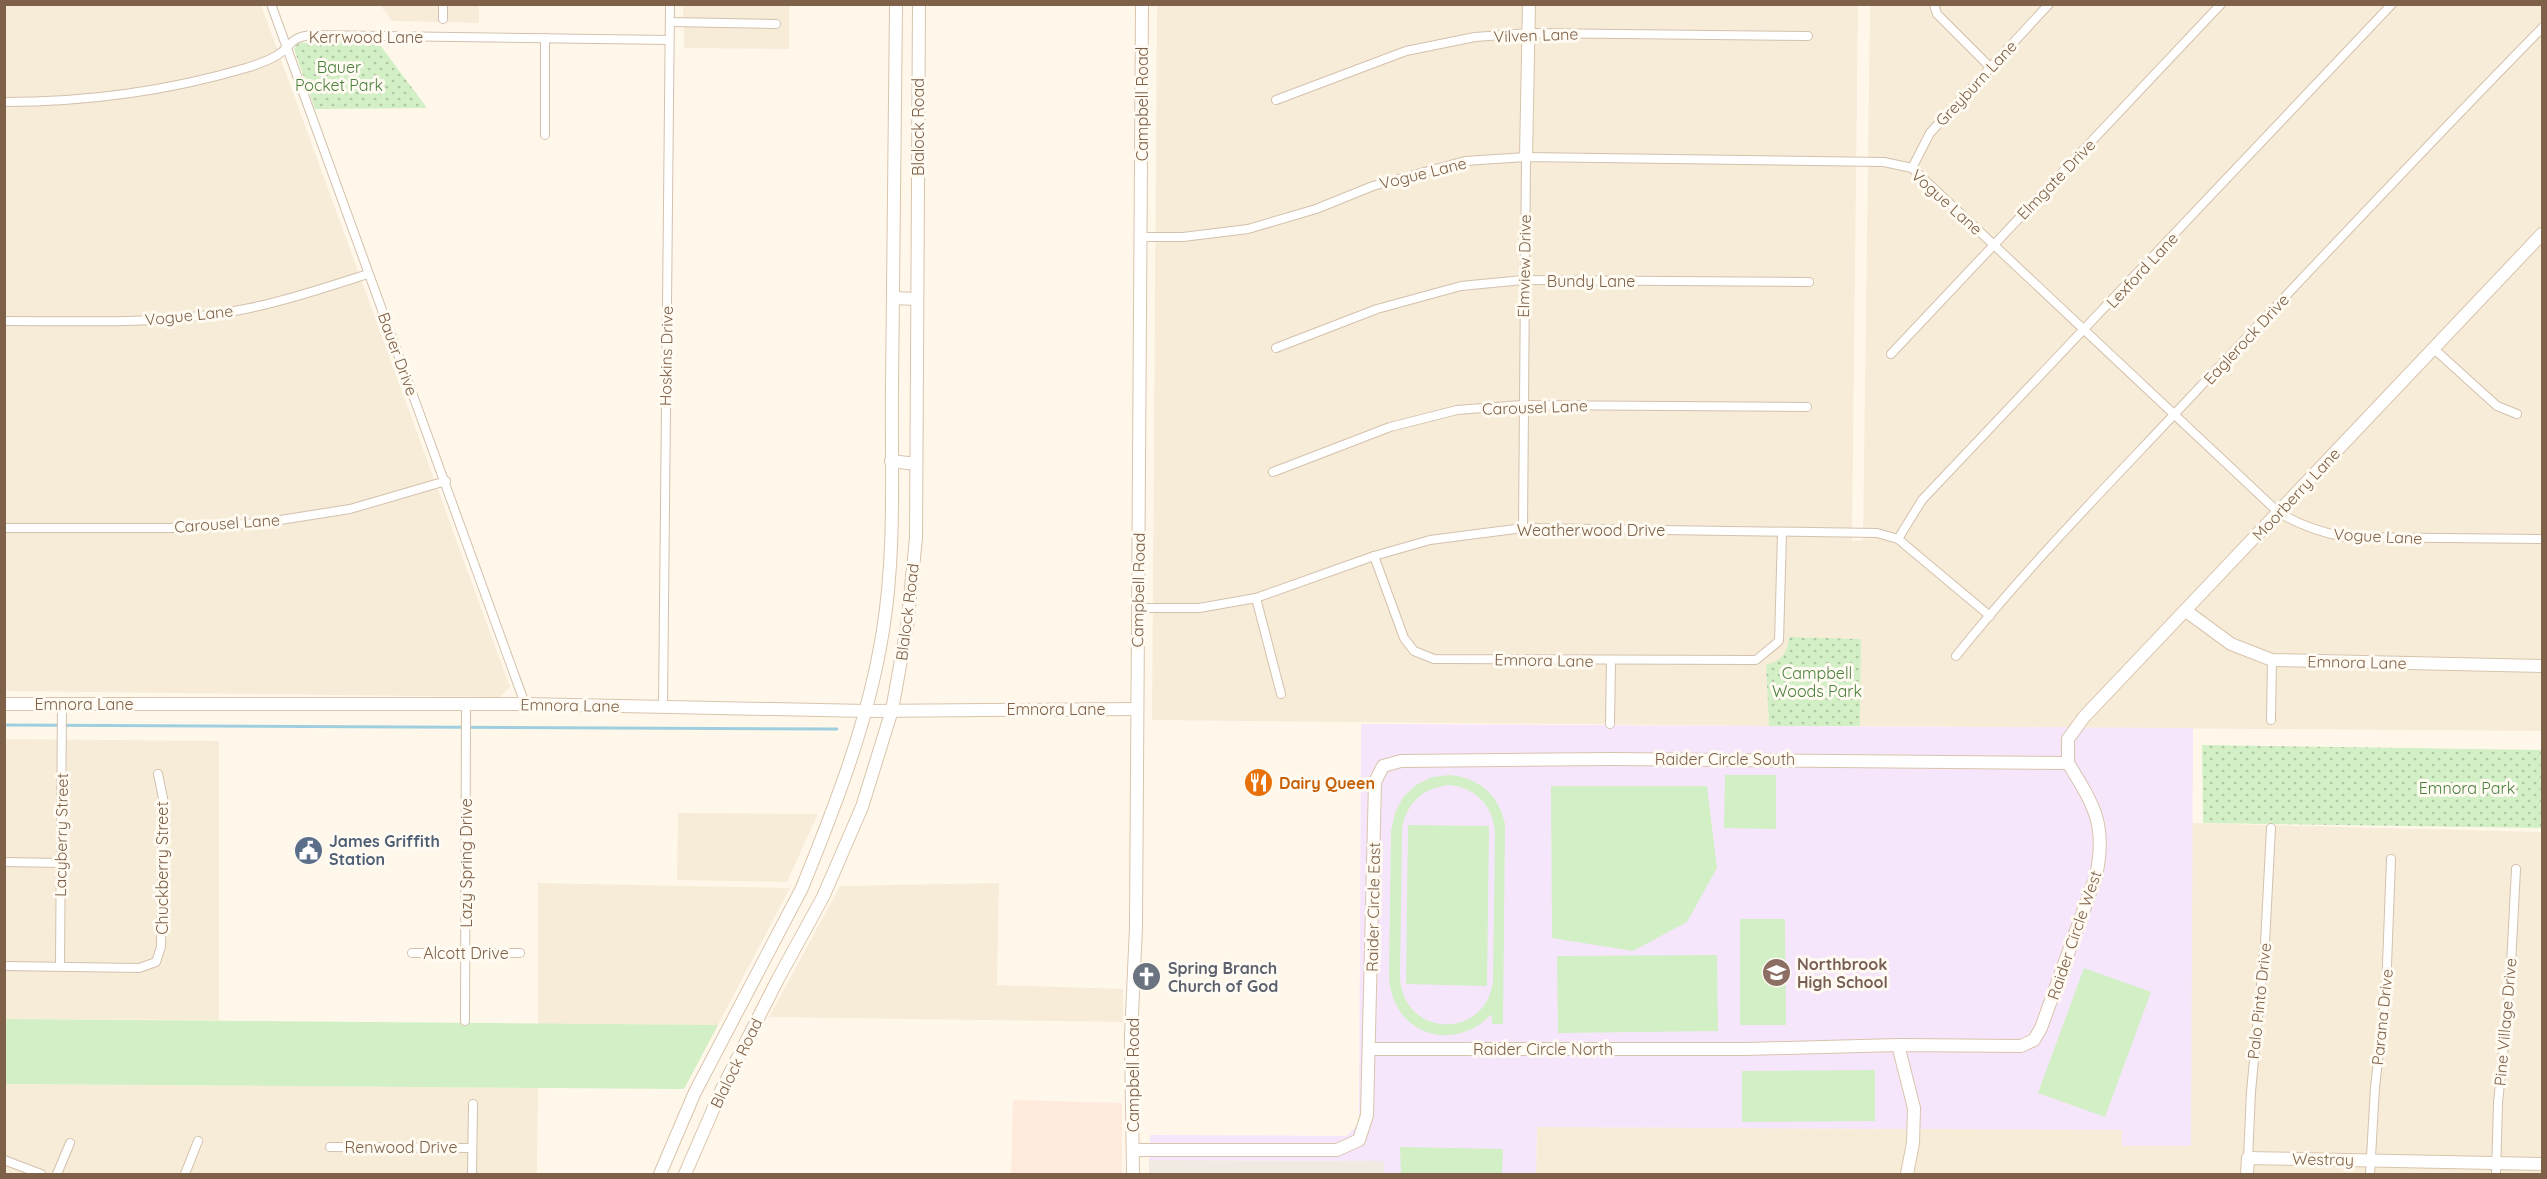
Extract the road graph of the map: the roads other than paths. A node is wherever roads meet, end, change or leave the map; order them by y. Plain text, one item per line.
1 (271, 4) edge
2 (443, 4) edge
3 (670, 4) edge
4 (896, 4) edge
5 (919, 4) edge
6 (1142, 4) edge
7 (1529, 4) edge
8 (1934, 4) edge
9 (2049, 4) edge
10 (2221, 4) edge
11 (2392, 4) edge
12 (443, 19) dead end
13 (670, 22) junction
14 (776, 24) dead end
15 (2542, 28) edge
16 (1529, 33) junction
17 (1808, 36) dead end
18 (545, 38) junction
19 (669, 40) junction
20 (287, 48) junction
21 (1990, 67) junction
22 (1275, 100) dead end
23 (4, 102) edge
24 (895, 122) junction
25 (918, 123) junction
26 (544, 135) dead end
27 (1526, 157) junction
28 (1912, 168) junction
29 (2542, 234) edge
30 (1142, 237) junction
31 (1994, 244) junction
32 (368, 274) junction
33 (1523, 280) junction
34 (1809, 282) dead end
35 (893, 298) junction
36 (917, 299) junction
37 (4, 321) edge
38 (2084, 332) junction
39 (1276, 348) dead end
40 (2433, 348) junction
41 (1891, 354) dead end
42 (1522, 405) junction
43 (1807, 407) dead end
44 (2175, 414) junction
45 (2517, 414) dead end
46 (891, 461) junction
47 (916, 464) junction
48 (1273, 472) dead end
49 (446, 481) junction
50 (2278, 512) junction
51 (4, 528) edge
52 (1523, 528) junction
53 (1782, 533) junction
54 (1898, 539) junction
55 (2542, 539) edge
56 (1374, 556) junction
57 (1256, 598) junction
58 (1138, 608) junction
59 (2186, 611) junction
60 (1990, 616) junction
61 (1956, 656) dead end
62 (2272, 660) junction
63 (1611, 661) junction
64 (2542, 666) edge
65 (1281, 694) dead end
66 (4, 704) edge
67 (525, 704) junction
68 (62, 706) junction
69 (663, 707) junction
70 (466, 709) junction
71 (1136, 709) junction
72 (892, 710) junction
73 (866, 711) junction
74 (2271, 720) dead end
75 (1611, 724) dead end
76 (2068, 763) junction
77 (1383, 766) joint
78 (158, 774) dead end
79 (2271, 828) dead end
80 (2391, 859) dead end
81 (4, 862) edge
82 (61, 863) junction
83 (2516, 869) dead end
84 (412, 953) dead end
85 (520, 953) dead end
86 (466, 954) junction
87 (4, 966) edge
88 (60, 966) junction
89 (465, 1021) dead end
90 (2034, 1041) joint
91 (1898, 1045) junction
92 (1370, 1049) junction
93 (473, 1104) dead end
94 (198, 1141) dead end
95 (70, 1143) dead end
96 (330, 1147) dead end
97 (472, 1148) junction
98 (1133, 1150) junction
99 (2248, 1158) junction
100 (4, 1160) edge
101 (2370, 1160) junction
102 (2542, 1164) edge
103 (2495, 1169) edge
104 (41, 1174) edge
105 (57, 1174) edge
106 (185, 1174) edge
107 (472, 1174) edge
108 (660, 1174) edge
109 (685, 1174) edge
110 (1133, 1174) edge
111 (1907, 1174) edge
112 (2247, 1174) edge
113 (2370, 1174) edge

1 - 20 street, Bauer Drive
2 - 12 street
3 - 13 street, Hoskins Drive
4 - 24 street, Blalock Road
5 - 25 street, Blalock Road
6 - 30 street, Campbell Road
7 - 16 street, Elmview Drive
8 - 21 street
9 - 21 street, Greyburn Lane
10 - 31 street, Elmgate Drive
11 - 38 street, Lexford Lane
13 - 14 street
13 - 19 street, Hoskins Drive
15 - 44 street, Eaglerock Drive
16 - 17 street, Vilven Lane
16 - 22 street, Vilven Lane
16 - 27 street, Elmview Drive
18 - 19 street, Kerrwood Lane
18 - 20 street, Kerrwood Lane
18 - 26 street
19 - 69 street, Hoskins Drive
20 - 23 street, Kerrwood Lane
20 - 32 street, Bauer Drive
21 - 28 street, Greyburn Lane
24 - 25 street
24 - 35 street, Blalock Road
25 - 36 street, Blalock Road
27 - 28 street, Vogue Lane
27 - 30 street, Vogue Lane
27 - 33 street, Elmview Drive
28 - 31 street, Vogue Lane
29 - 40 street, Moorberry Lane
30 - 58 street, Campbell Road
31 - 38 street, Vogue Lane
31 - 41 street, Elmgate Drive
32 - 37 street, Vogue Lane
32 - 49 street, Bauer Drive
33 - 34 street, Bundy Lane
33 - 39 street, Bundy Lane
33 - 42 street, Elmview Drive
35 - 36 street
35 - 46 street, Blalock Road
36 - 47 street, Blalock Road
38 - 44 street, Vogue Lane
38 - 54 street, Lexford Lane
40 - 45 street
40 - 50 street, Moorberry Lane
42 - 43 street, Carousel Lane
42 - 48 street, Carousel Lane
42 - 52 street, Elmview Drive
44 - 50 street, Vogue Lane
44 - 60 street, Eaglerock Drive
46 - 47 street
46 - 73 street, Blalock Road
47 - 72 street, Blalock Road
49 - 51 street, Carousel Lane
49 - 67 street, Bauer Drive
50 - 55 street, Vogue Lane
50 - 59 street, Moorberry Lane
52 - 53 street, Weatherwood Drive
52 - 56 street, Weatherwood Drive
53 - 54 street, Weatherwood Drive
53 - 63 street, Emnora Lane
54 - 60 street, Weatherwood Drive
56 - 57 street, Weatherwood Drive
56 - 63 street, Emnora Lane
57 - 58 street, Weatherwood Drive
57 - 65 street
58 - 71 street, Campbell Road
59 - 62 street, Emnora Lane
59 - 76 street, Moorberry Lane
60 - 61 street, Eaglerock Drive
62 - 64 street, Emnora Lane
62 - 74 street
63 - 75 street
66 - 68 street, Emnora Lane
67 - 69 street, Emnora Lane
67 - 70 street, Emnora Lane
68 - 70 street, Emnora Lane
68 - 82 street, Lacyberry Street
69 - 73 street, Emnora Lane
70 - 86 street, Lazy Spring Drive
71 - 72 street, Emnora Lane
71 - 98 street, Campbell Road
72 - 73 street, Emnora Lane
72 - 109 street, Blalock Road
73 - 108 street, Blalock Road
76 - 77 street, Raider Circle South
76 - 90 street, Raider Circle West
77 - 92 street, Raider Circle East
78 - 88 street, Chuckberry Street
79 - 99 street, Palo Pinto Drive
80 - 101 street, Parana Drive
81 - 82 street
82 - 88 street, Lacyberry Street
83 - 103 street, Pine Village Drive
84 - 86 street, Alcott Drive
85 - 86 street, Alcott Drive
86 - 89 street, Lazy Spring Drive
87 - 88 street
90 - 91 street, Raider Circle North
91 - 92 street, Raider Circle North
91 - 111 street
92 - 98 street
93 - 97 street
94 - 106 street
95 - 105 street
96 - 97 street, Renwood Drive
97 - 107 street
98 - 110 street, Campbell Road
99 - 101 street, Westray
99 - 112 street, Palo Pinto Drive
100 - 104 street
101 - 103 street, Westray
101 - 113 street, Parana Drive
102 - 103 street, Westray

